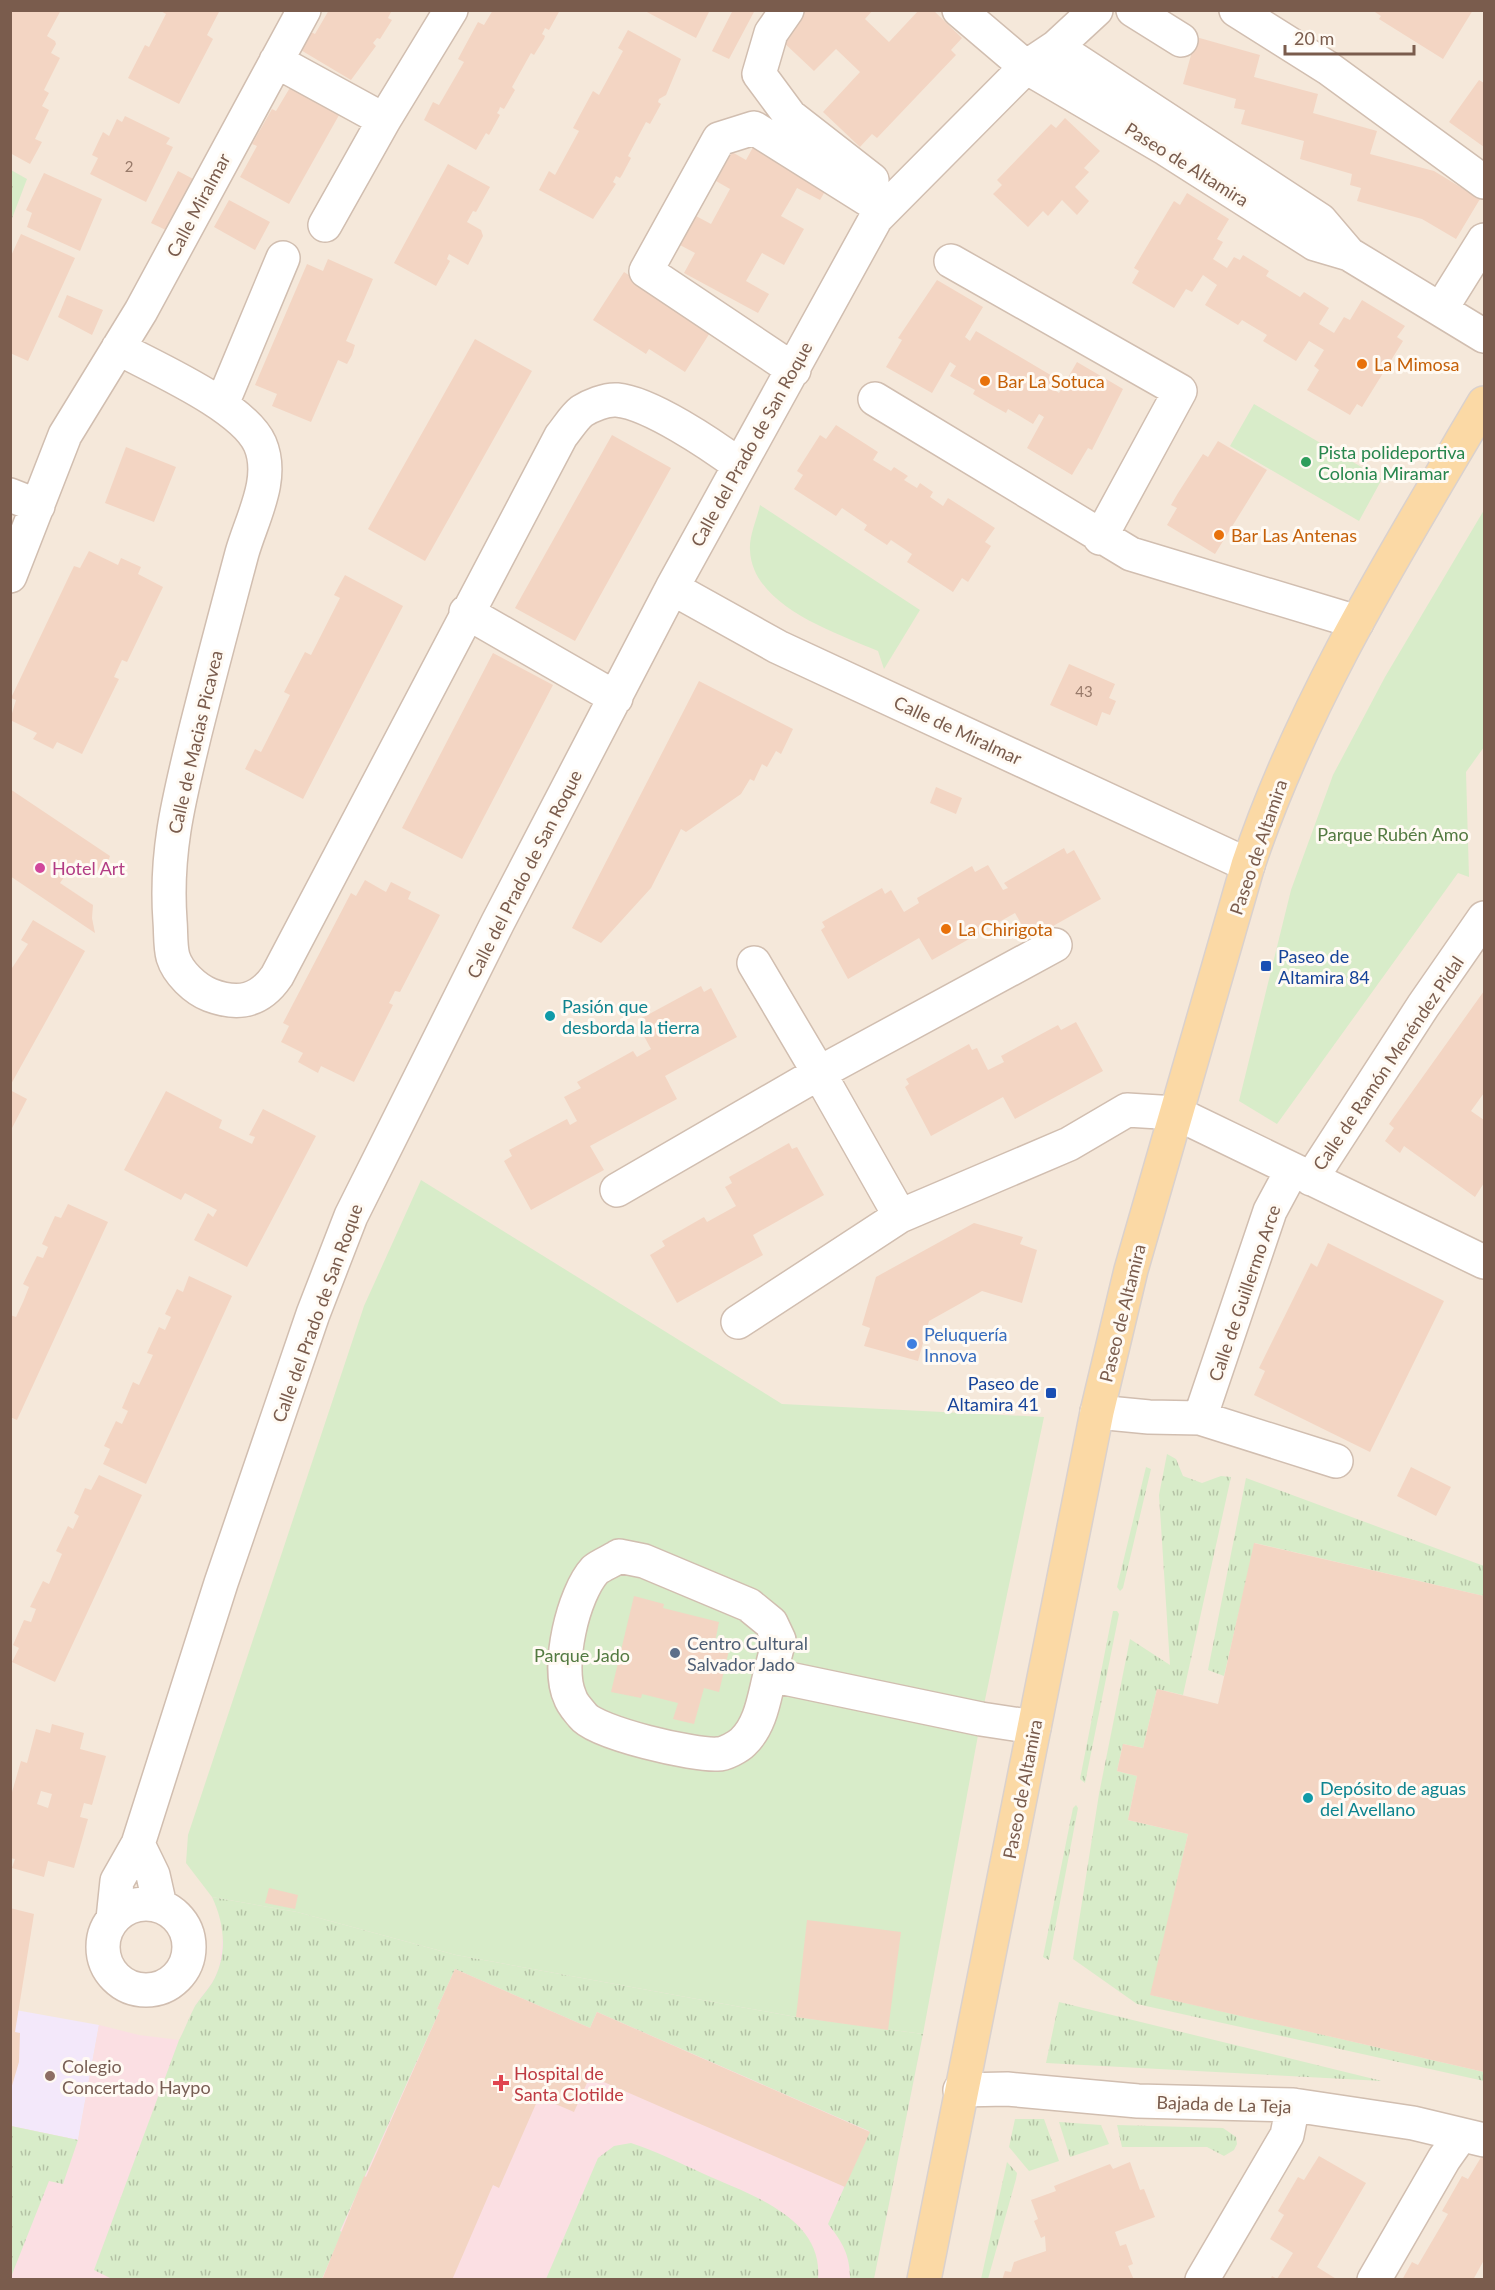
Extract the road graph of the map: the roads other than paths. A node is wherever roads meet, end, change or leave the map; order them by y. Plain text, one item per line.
1 (304, 10) edge
2 (451, 10) edge
3 (787, 10) edge
4 (959, 10) edge
5 (1096, 10) edge
6 (1133, 10) edge
7 (1236, 10) edge
8 (1181, 40) dead end
9 (1056, 47) junction
10 (276, 61) junction
11 (1026, 67) junction
12 (384, 120) junction
13 (1485, 182) edge
14 (889, 203) junction
15 (325, 225) dead end
16 (1485, 240) edge
17 (1350, 254) junction
18 (283, 258) dead end
19 (951, 261) dead end
20 (1441, 309) junction
21 (1485, 336) edge
22 (118, 348) junction
23 (794, 370) junction
24 (875, 399) dead end
25 (1485, 403) edge
26 (222, 404) junction
27 (739, 465) junction
28 (24, 500) edge
29 (1100, 538) junction
30 (10, 576) edge
31 (672, 588) junction
32 (466, 612) junction
33 (1357, 622) junction
34 (616, 698) junction
35 (1248, 865) junction
36 (1485, 918) edge
37 (1054, 945) dead end
38 (754, 963) dead end
39 (819, 1073) junction
40 (1176, 1113) junction
41 (1302, 1174) junction
42 (617, 1190) dead end
43 (900, 1216) junction
44 (1485, 1262) edge
45 (738, 1322) dead end
46 (1097, 1412) junction
47 (1200, 1418) junction
48 (1336, 1461) dead end
49 (770, 1675) junction
50 (1034, 1727) junction
51 (138, 1844) junction
52 (160, 1906) junction
53 (113, 1919) junction
54 (960, 2090) junction
55 (1293, 2105) junction
56 (1473, 2137) edge
57 (924, 2280) edge
58 (1202, 2280) edge
59 (1374, 2280) edge

1 - 10 street, Calle Miralmar
2 - 12 street
3 - 14 street
4 - 11 street, Paseo de Altamira
5 - 9 street, Calle del Prado de San Roque
6 - 8 street
7 - 13 street
9 - 11 street, Calle del Prado de San Roque
9 - 17 street, Paseo de Altamira
10 - 12 street
10 - 22 street, Calle Miralmar
11 - 14 street, Calle del Prado de San Roque
11 - 17 street, Paseo de Altamira
12 - 15 street
14 - 23 street, Calle del Prado de San Roque
14 - 23 street
16 - 20 street
17 - 20 street, Paseo de Altamira
18 - 26 street
19 - 29 street
20 - 21 street, Paseo de Altamira
22 - 26 street, Calle de Macias Picavea
22 - 28 street
23 - 27 street, Calle del Prado de San Roque
24 - 29 street
25 - 33 main road, Paseo de Altamira
26 - 32 street, Calle de Macias Picavea
27 - 31 street, Calle del Prado de San Roque
27 - 32 street, Calle de Macias Picavea
28 - 30 street
29 - 33 street
31 - 34 street, Calle del Prado de San Roque
31 - 35 street, Calle de Miralmar
32 - 34 street
33 - 35 main road, Paseo de Altamira
34 - 51 street, Calle del Prado de San Roque
35 - 40 main road, Paseo de Altamira
36 - 41 street, Calle de Ramón Menéndez Pidal
37 - 39 street
38 - 39 street
39 - 42 street
39 - 43 street
40 - 41 street
40 - 43 street
40 - 46 main road, Paseo de Altamira
41 - 44 street
41 - 47 street, Calle de Guillermo Arce
43 - 45 street
46 - 47 street
46 - 50 main road, Paseo de Altamira
47 - 48 street
49 - 49 street
49 - 50 street
50 - 54 main road, Paseo de Altamira
51 - 52 street
51 - 53 street, Calle del Prado de San Roque
52 - 53 street
52 - 53 street
54 - 55 street, Bajada de La Teja
54 - 57 main road, Paseo de Altamira
55 - 56 street, Bajada de La Teja
55 - 58 street
56 - 59 street

